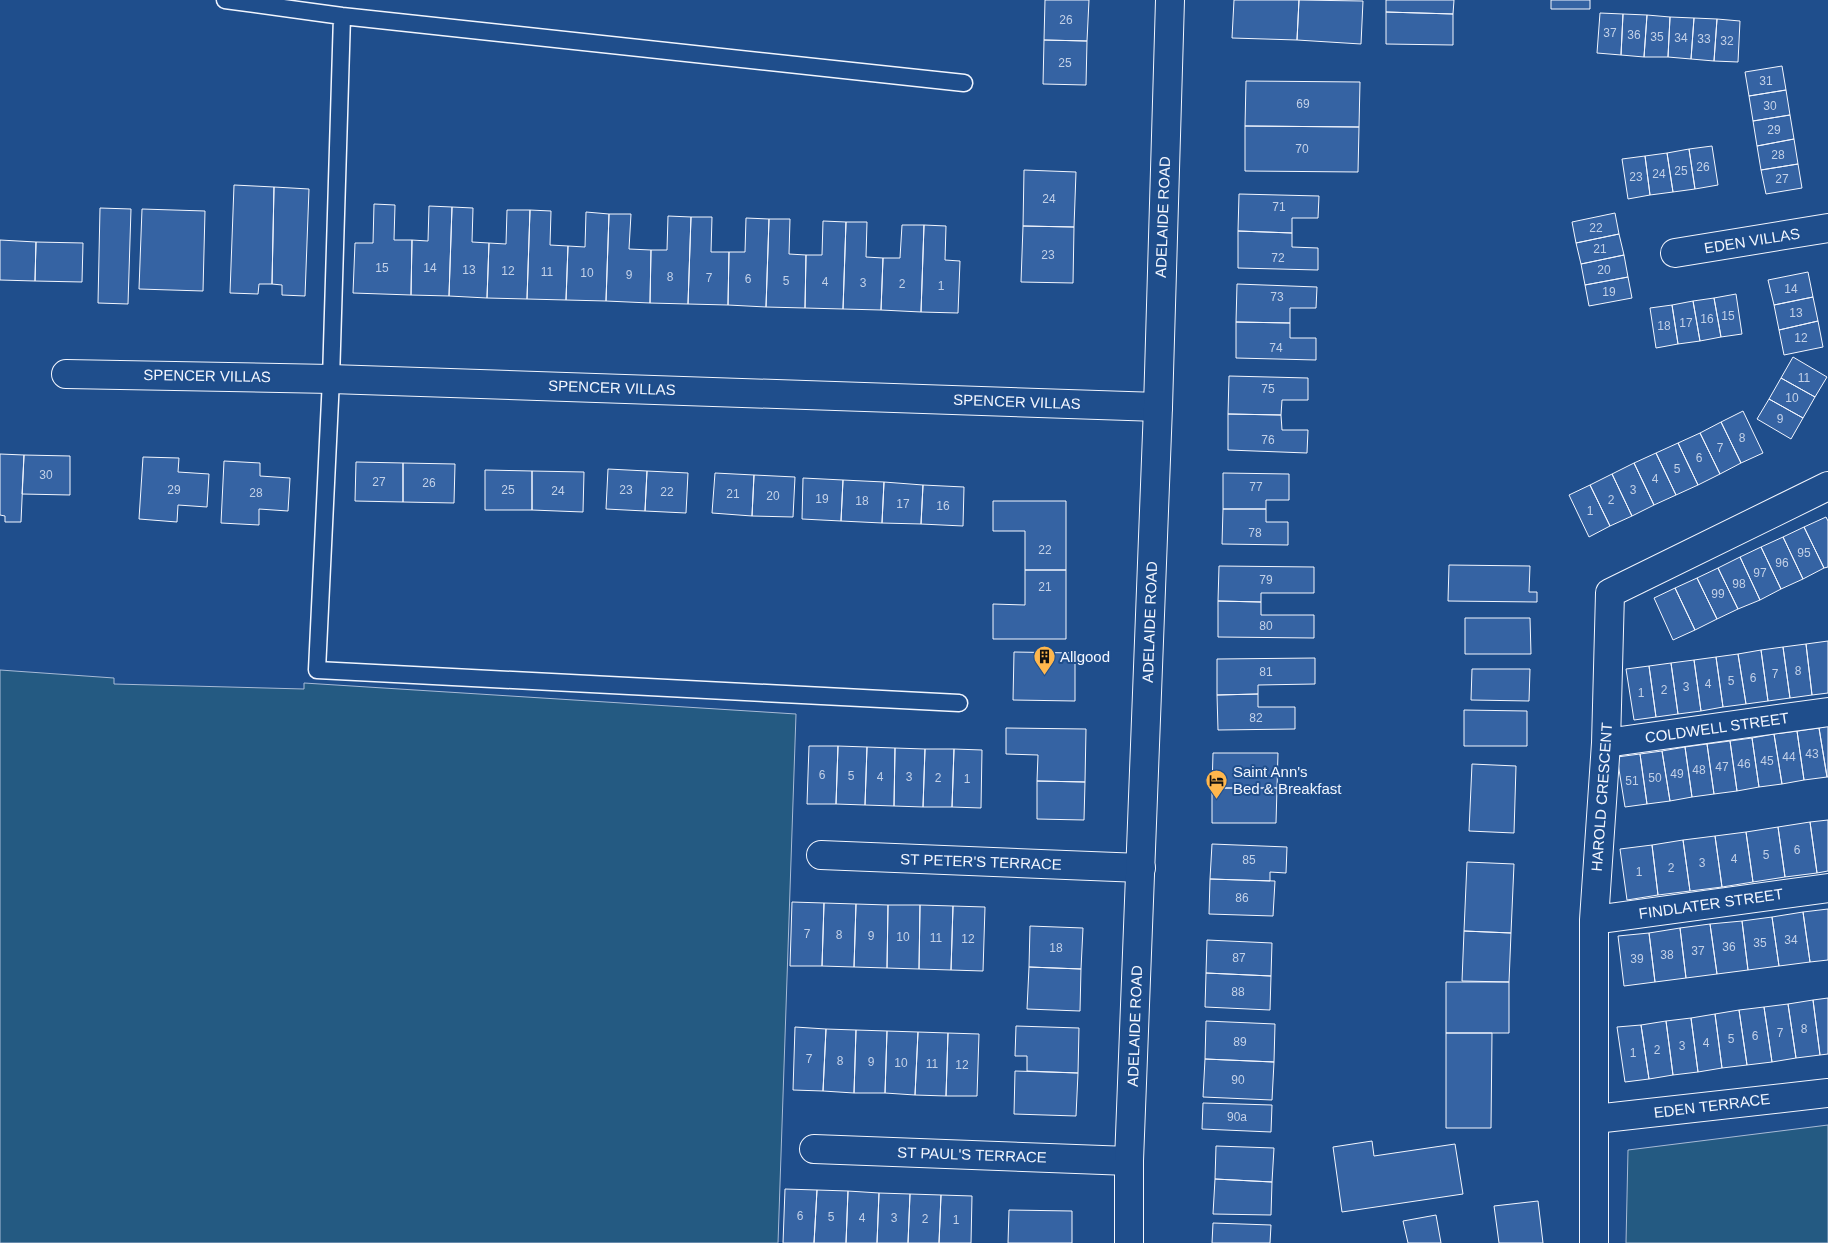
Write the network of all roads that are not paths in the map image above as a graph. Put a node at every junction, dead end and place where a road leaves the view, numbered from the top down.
1 (225, 0) edge
2 (1170, 0) edge
3 (342, 16) junction
4 (964, 82) dead end
5 (1828, 228) edge
6 (1675, 253) dead end
7 (66, 374) dead end
8 (331, 379) junction
9 (1158, 406) junction
10 (1828, 486) edge
11 (959, 703) dead end
12 (1828, 712) edge
13 (1606, 744) junction
14 (821, 855) dead end
15 (1141, 868) junction
16 (1828, 888) edge
17 (1594, 920) junction
18 (1828, 1093) edge
19 (1595, 1120) junction
20 (814, 1149) dead end
21 (1129, 1161) junction
22 (1129, 1243) edge
23 (1594, 1243) edge

1 - 3 lane
2 - 9 street, ADELAIDE ROAD
3 - 4 lane
3 - 8 lane
5 - 6 street, EDEN VILLAS
7 - 8 street, SPENCER VILLAS
8 - 9 street, SPENCER VILLAS
8 - 11 lane
9 - 15 street, ADELAIDE ROAD
10 - 13 street, HAROLD CRESCENT
12 - 13 street, COLDWELL STREET
13 - 17 street, HAROLD CRESCENT
14 - 15 street, ST PETER'S TERRACE
15 - 21 street, ADELAIDE ROAD
16 - 17 street, FINDLATER STREET
17 - 19 street, HAROLD CRESCENT
18 - 19 street, EDEN TERRACE
19 - 23 street, HAROLD CRESCENT
20 - 21 street, ST PAUL'S TERRACE
21 - 22 street, ADELAIDE ROAD

